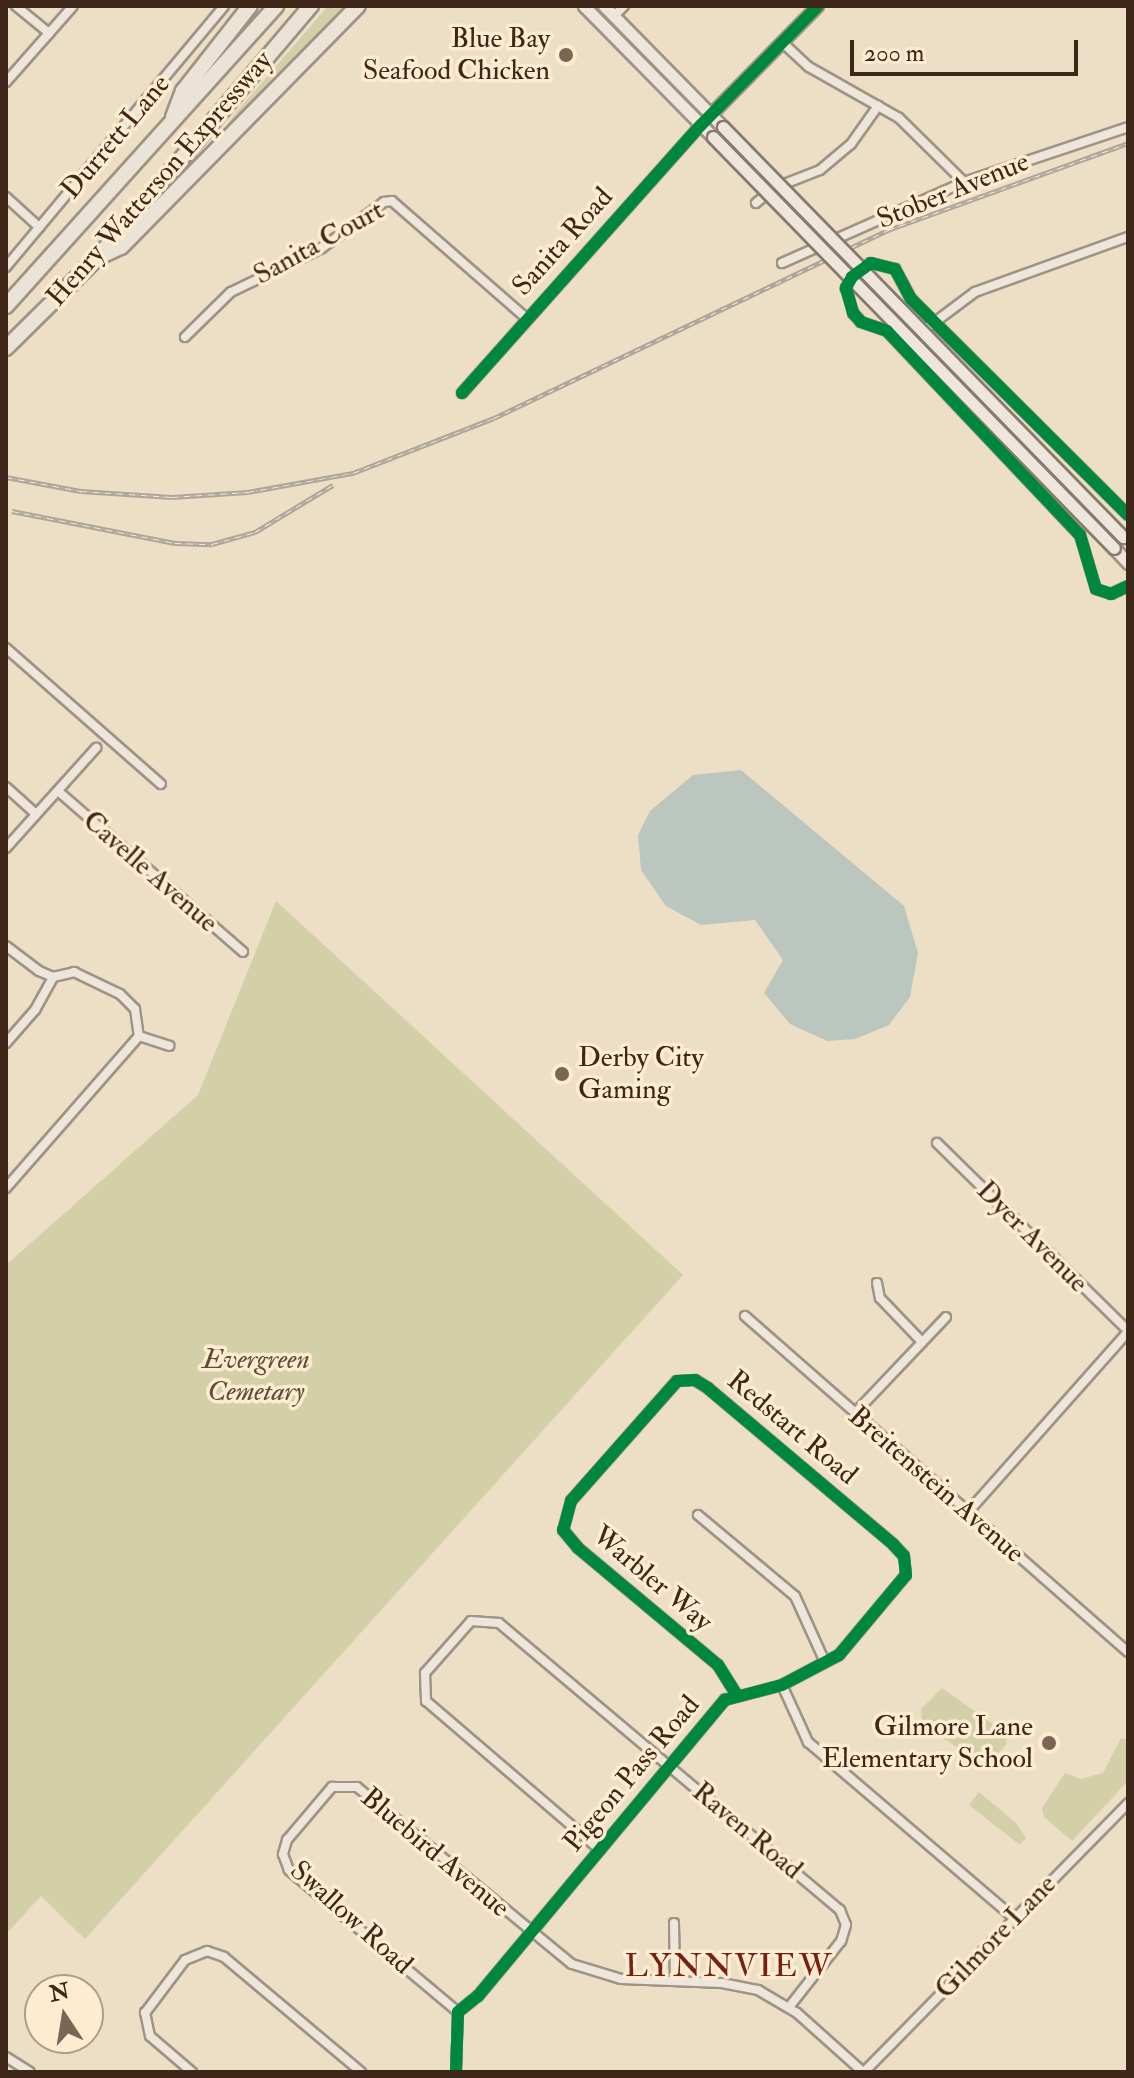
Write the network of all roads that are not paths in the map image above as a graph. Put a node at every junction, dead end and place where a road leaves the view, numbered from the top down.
1 (16, 6) edge
2 (73, 6) edge
3 (224, 6) edge
4 (250, 6) edge
5 (276, 6) edge
6 (311, 6) edge
7 (358, 6) edge
8 (584, 6) edge
9 (604, 6) edge
10 (624, 6) edge
11 (818, 6) edge
12 (614, 16) junction
13 (49, 33) junction
14 (783, 43) junction
15 (6, 82) edge
16 (878, 106) junction
17 (711, 115) junction
18 (171, 122) junction
19 (701, 125) junction
20 (1128, 127) edge
21 (964, 182) junction
22 (6, 197) edge
23 (756, 203) dead end
24 (39, 227) junction
25 (1128, 237) edge
26 (97, 258) junction
27 (782, 263) dead end
28 (6, 267) edge
29 (6, 306) edge
30 (526, 318) junction
31 (933, 322) junction
32 (185, 337) dead end
33 (903, 347) junction
34 (6, 348) edge
35 (462, 393) dead end
36 (1128, 515) edge
37 (1126, 539) edge
38 (1128, 563) edge
39 (1128, 586) edge
40 (6, 648) edge
41 (96, 748) dead end
42 (161, 784) dead end
43 (6, 787) edge
44 (58, 791) junction
45 (36, 814) junction
46 (6, 848) edge
47 (6, 946) edge
48 (243, 952) dead end
49 (53, 977) junction
50 (139, 1036) junction
51 (6, 1043) edge
52 (169, 1046) dead end
53 (937, 1143) dead end
54 (6, 1188) edge
55 (877, 1283) dead end
56 (745, 1316) dead end
57 (946, 1317) dead end
58 (1128, 1332) edge
59 (922, 1342) junction
60 (855, 1413) junction
61 (578, 1492) joint
62 (968, 1512) junction
63 (698, 1515) dead end
64 (907, 1565) joint
65 (1128, 1652) edge
66 (825, 1662) junction
67 (782, 1685) junction
68 (737, 1695) junction
69 (670, 1766) junction
70 (1128, 1803) edge
71 (307, 1813) joint
72 (600, 1850) junction
73 (1014, 1918) junction
74 (674, 1923) dead end
75 (531, 1933) junction
76 (675, 1981) junction
77 (789, 2007) junction
78 (458, 2012) junction
79 (6, 2057) edge
80 (30, 2072) edge
81 (192, 2072) edge
82 (361, 2072) edge
83 (456, 2072) edge
84 (864, 2072) edge

1 - 13 street
2 - 13 street
3 - 24 street, Durrett Lane
4 - 18 highway
5 - 18 highway, Henry Watterson Expressway
6 - 26 highway, Henry Watterson Expressway
7 - 26 highway
8 - 19 main road
9 - 12 main road
10 - 12 street
11 - 14 street
12 - 17 main road
13 - 15 street
14 - 16 street
14 - 17 street
16 - 21 street
16 - 23 street
17 - 19 street
17 - 37 main road, bridge
18 - 29 highway, Henry Watterson Expressway
19 - 30 street, Sanita Road
19 - 38 main road, bridge
20 - 21 street, Stober Avenue
21 - 27 street, Stober Avenue
22 - 24 street
24 - 28 street, Durrett Lane
25 - 31 street
26 - 34 highway, Henry Watterson Expressway
30 - 32 street, Sanita Court
30 - 35 street, Sanita Road
31 - 33 street
31 - 33 street
31 - 36 street
33 - 39 street
40 - 42 street
41 - 44 street
43 - 45 street
44 - 45 street
44 - 48 street, Cavelle Avenue
45 - 46 street
47 - 49 street
49 - 50 street
49 - 51 street
50 - 52 street
50 - 54 street
53 - 58 street, Dyer Avenue
55 - 59 street
56 - 60 street, Breitenstein Avenue
57 - 59 street
58 - 62 street
59 - 60 street
60 - 62 street, Breitenstein Avenue
61 - 64 street, Redstart Road
61 - 68 street, Warbler Way
62 - 65 street, Breitenstein Avenue
63 - 66 street
64 - 66 street, Pigeon Pass Road
66 - 67 street, Pigeon Pass Road
67 - 68 street, Pigeon Pass Road
67 - 73 street
68 - 69 street, Pigeon Pass Road
69 - 72 street, Pigeon Pass Road
69 - 72 street, Raven Road
69 - 77 street, Raven Road
70 - 73 street, Gilmore Lane
71 - 75 street, Bluebird Avenue
71 - 78 street, Swallow Road
72 - 75 street, Pigeon Pass Road
73 - 84 street, Gilmore Lane
74 - 76 street
75 - 76 street, Bluebird Avenue
75 - 78 street, Pigeon Pass Road
76 - 77 street, Bluebird Avenue
77 - 84 street, Bluebird Avenue
78 - 83 street
79 - 80 street
81 - 82 street

